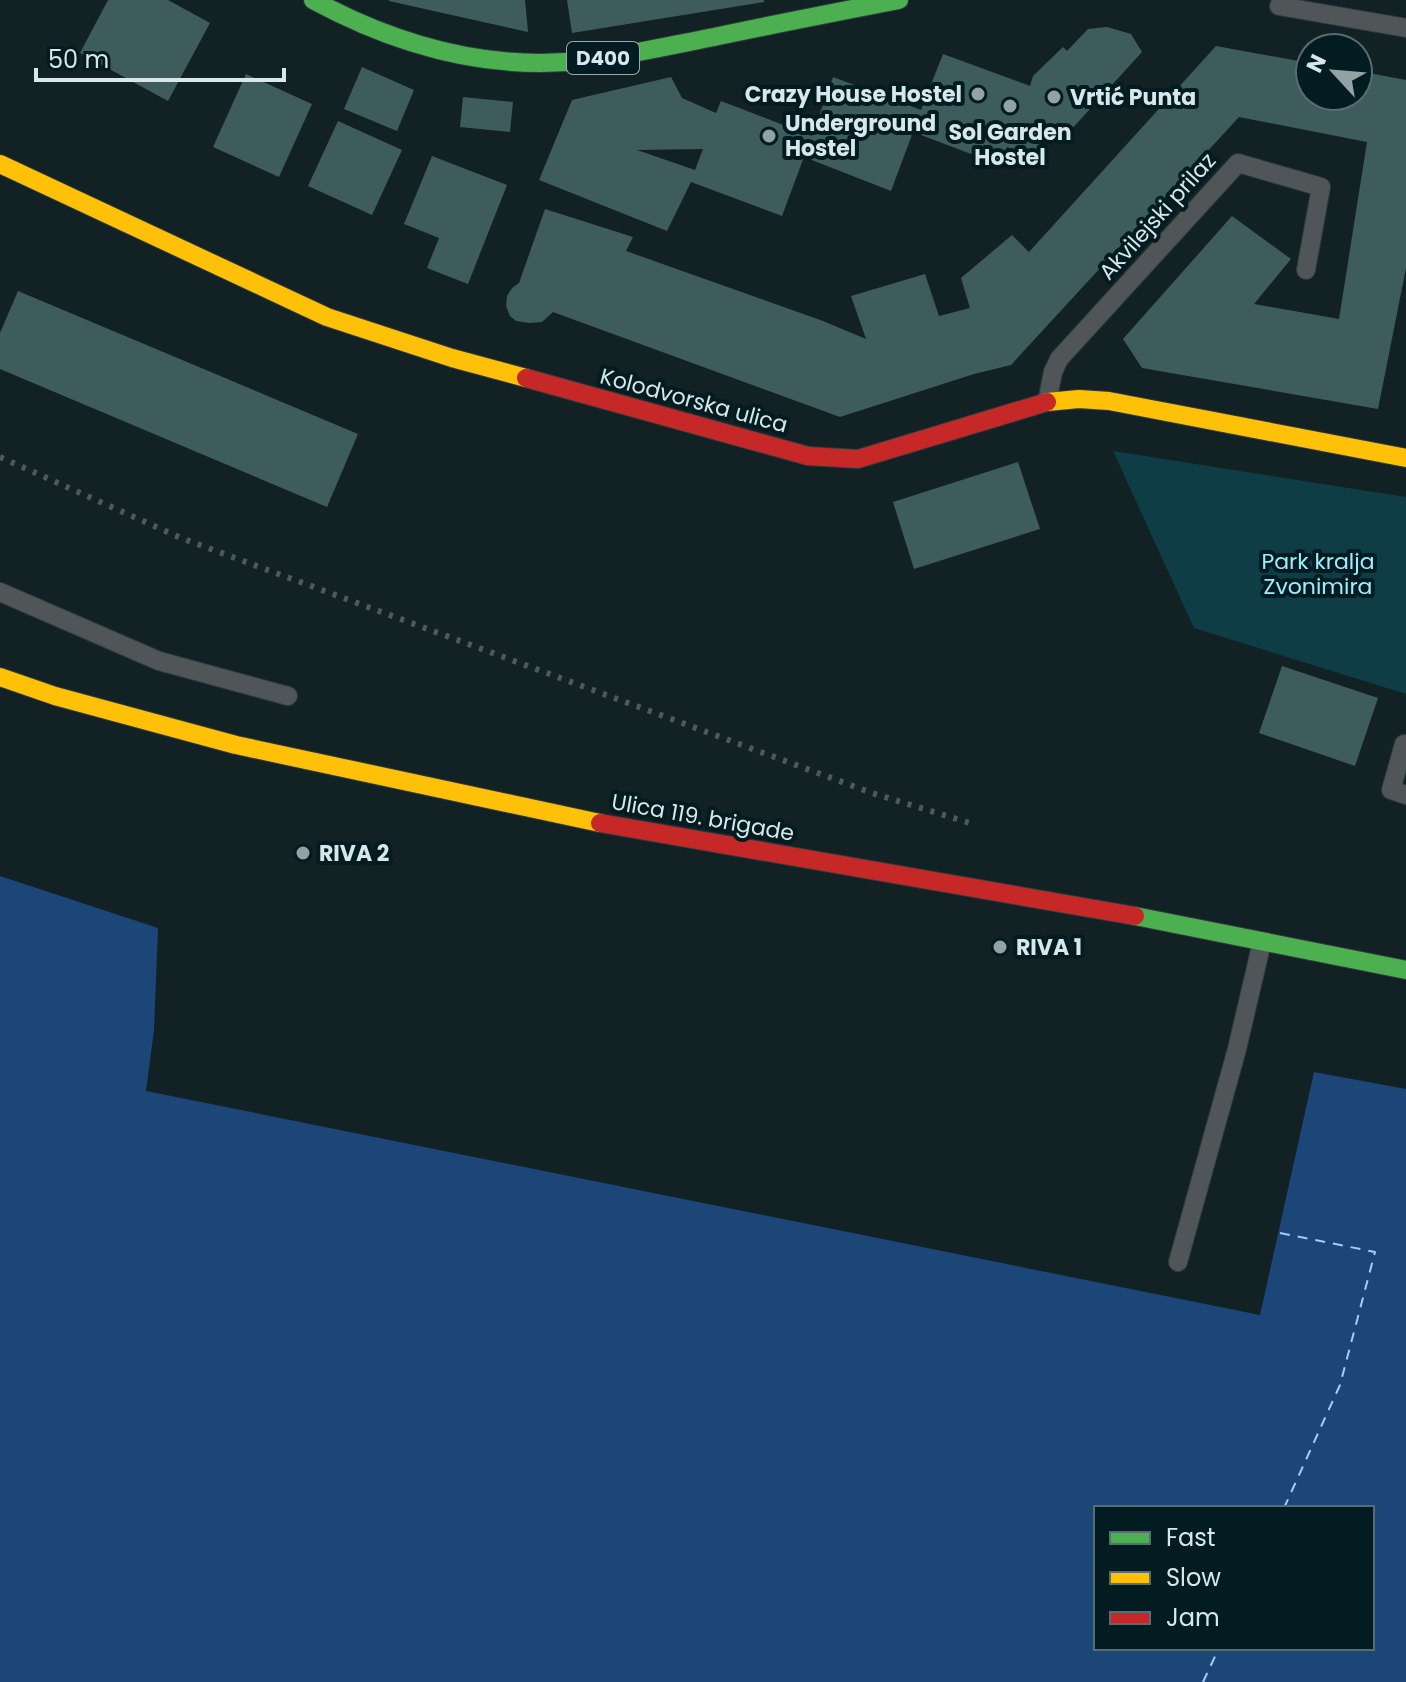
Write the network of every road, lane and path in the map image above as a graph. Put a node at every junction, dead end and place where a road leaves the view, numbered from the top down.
1 (313, 0) edge
2 (899, 0) edge
3 (1279, 6) dead end
4 (1406, 28) edge
5 (0, 164) edge
6 (1306, 270) dead end
7 (1047, 402) junction
8 (1406, 458) edge
9 (0, 592) edge
10 (0, 677) edge
11 (288, 696) dead end
12 (1406, 745) edge
13 (1406, 795) edge
14 (1262, 942) junction
15 (1406, 970) edge
16 (1178, 1262) dead end

1 - 2 main road, D400
3 - 4 lane
5 - 7 main road, Kolodvorska ulica
6 - 7 lane, Akvilejski prilaz
7 - 8 main road, Kolodvorska ulica
9 - 11 lane
10 - 14 main road, Ulica 119. brigade
12 - 13 lane
14 - 15 main road, Ulica 119. brigade
14 - 16 lane

